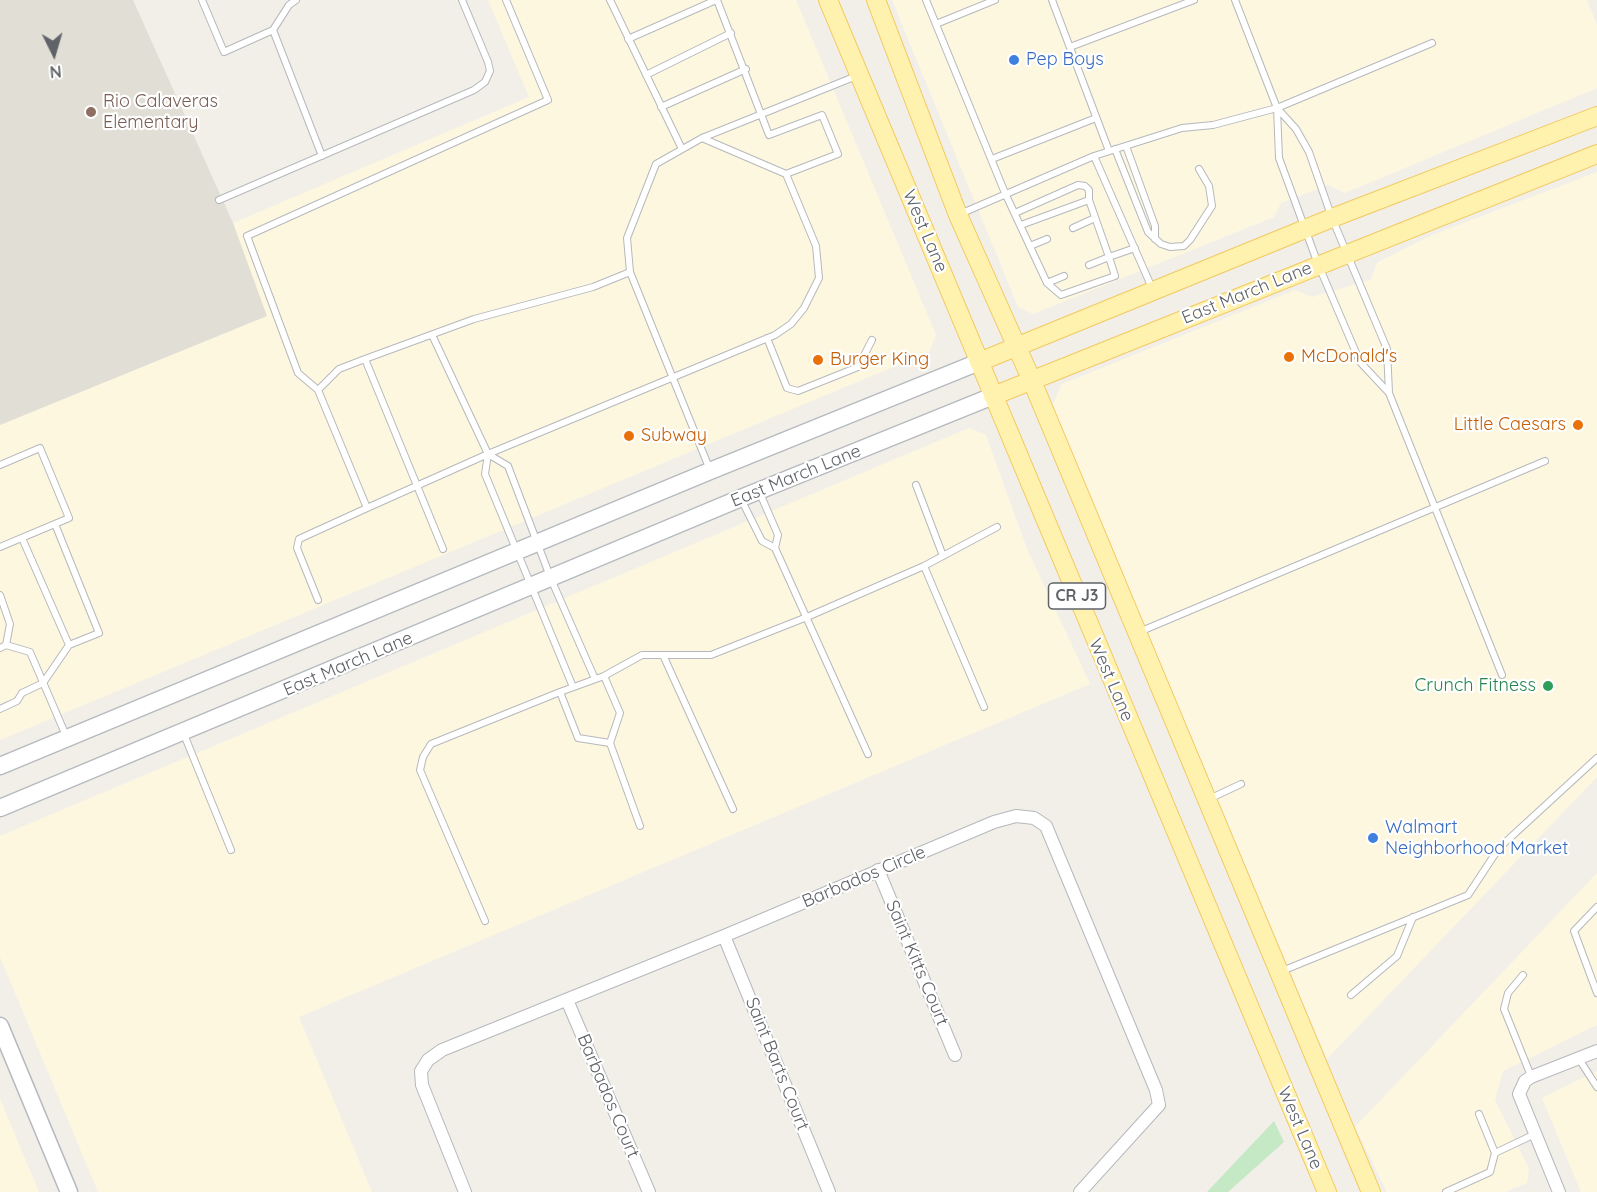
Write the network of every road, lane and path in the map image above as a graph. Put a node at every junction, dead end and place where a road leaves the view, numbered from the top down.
1 (202, 0) edge
2 (296, 0) edge
3 (462, 0) edge
4 (506, 0) edge
5 (619, 0) edge
6 (717, 0) edge
7 (828, 0) edge
8 (876, 0) edge
9 (926, 0) edge
10 (995, 0) edge
11 (1052, 0) edge
12 (1194, 0) edge
13 (1235, 0) edge
14 (611, 2) edge
15 (936, 24) junction
16 (273, 30) junction
17 (731, 33) junction
18 (628, 39) junction
19 (1432, 42) dead end
20 (1070, 47) junction
21 (746, 69) junction
22 (646, 75) junction
23 (859, 75) junction
24 (661, 107) junction
25 (1277, 108) junction
26 (760, 116) junction
27 (1597, 116) edge
28 (1096, 118) junction
29 (702, 138) junction
30 (1126, 146) junction
31 (682, 149) junction
32 (1112, 150) junction
33 (1597, 154) edge
34 (321, 156) junction
35 (1094, 156) junction
36 (992, 159) junction
37 (1199, 169) dead end
38 (786, 174) junction
39 (1005, 193) junction
40 (219, 200) dead end
41 (1089, 200) junction
42 (1015, 213) junction
43 (958, 215) junction
44 (1095, 218) junction
45 (1332, 218) junction
46 (1021, 225) junction
47 (1073, 228) dead end
48 (1305, 229) junction
49 (1047, 238) dead end
50 (1155, 239) junction
51 (1030, 246) junction
52 (1135, 248) junction
53 (1347, 253) junction
54 (1109, 257) junction
55 (1318, 264) junction
56 (1089, 266) dead end
57 (630, 272) junction
58 (1064, 276) dead end
59 (1047, 283) junction
60 (1154, 291) junction
61 (432, 337) junction
62 (767, 338) junction
63 (872, 340) dead end
64 (1016, 347) junction
65 (365, 359) junction
66 (980, 362) junction
67 (672, 377) junction
68 (1032, 381) junction
69 (318, 390) junction
70 (1389, 393) junction
71 (993, 396) junction
72 (488, 454) junction
73 (1545, 461) dead end
74 (0, 465) edge
75 (710, 471) junction
76 (916, 485) dead end
77 (418, 486) junction
78 (759, 491) junction
79 (741, 498) junction
80 (367, 508) junction
81 (1434, 509) junction
82 (55, 524) junction
83 (997, 527) dead end
84 (22, 538) junction
85 (538, 542) junction
86 (0, 547) edge
87 (775, 548) junction
88 (443, 549) dead end
89 (516, 551) junction
90 (943, 556) junction
91 (924, 566) junction
92 (551, 579) junction
93 (530, 588) junction
94 (0, 595) edge
95 (318, 600) dead end
96 (807, 617) junction
97 (1136, 633) junction
98 (69, 645) junction
99 (3, 647) edge
100 (663, 655) junction
101 (1502, 675) dead end
102 (604, 676) junction
103 (595, 679) junction
104 (43, 683) junction
105 (573, 687) junction
106 (560, 692) junction
107 (984, 707) dead end
108 (0, 709) edge
109 (183, 732) junction
110 (67, 738) junction
111 (610, 743) junction
112 (868, 754) dead end
113 (1597, 758) edge
114 (0, 766) edge
115 (1241, 784) dead end
116 (1208, 800) junction
117 (0, 808) edge
118 (733, 809) dead end
119 (640, 826) dead end
120 (231, 850) dead end
121 (878, 870) junction
122 (1597, 907) edge
123 (1413, 917) junction
124 (485, 921) dead end
125 (724, 936) junction
126 (1280, 972) junction
127 (1523, 975) dead end
128 (1597, 993) edge
129 (1351, 994) dead end
130 (567, 1000) junction
131 (0, 1026) edge
132 (1597, 1051) edge
133 (955, 1055) dead end
134 (1579, 1059) junction
135 (1528, 1079) junction
136 (1597, 1087) edge
137 (1479, 1114) dead end
138 (1535, 1134) junction
139 (1495, 1153) junction
140 (69, 1192) edge
141 (465, 1192) edge
142 (649, 1192) edge
143 (829, 1192) edge
144 (1080, 1192) edge
145 (1327, 1192) edge
146 (1371, 1192) edge
147 (1446, 1192) edge
148 (1559, 1192) edge

1 - 16 lane
2 - 16 lane
3 - 34 lane
4 - 69 lane
5 - 14 lane
6 - 17 lane
6 - 18 lane
7 - 23 main road, West Lane / CR J3
8 - 43 main road, West Lane / CR J3
9 - 15 lane
10 - 15 lane
11 - 20 lane
12 - 20 lane
13 - 25 lane
14 - 18 lane
15 - 36 lane
16 - 34 lane
17 - 21 lane
17 - 22 lane
18 - 22 lane
19 - 25 lane
20 - 28 lane
21 - 24 lane
21 - 26 lane
22 - 24 lane
23 - 26 lane
23 - 66 main road, West Lane / CR J3
24 - 31 lane
25 - 30 lane
25 - 45 lane
25 - 48 lane
26 - 29 lane
26 - 38 lane
27 - 45 main road, East March Lane
28 - 32 lane
28 - 36 lane
29 - 31 lane
29 - 38 lane
30 - 32 lane
30 - 50 lane
31 - 57 lane
32 - 35 lane
32 - 50 lane
33 - 53 main road, East March Lane
34 - 40 lane
35 - 39 lane
35 - 52 lane
36 - 39 lane
37 - 50 lane
38 - 62 lane
39 - 42 lane
39 - 43 lane
41 - 42 lane
41 - 44 lane
41 - 46 lane
42 - 46 lane
43 - 64 main road, West Lane / CR J3
44 - 47 lane
44 - 54 lane
45 - 48 main road, East March Lane
45 - 53 lane
46 - 51 lane
48 - 55 lane
48 - 60 main road, East March Lane
49 - 51 lane
51 - 59 lane
52 - 54 lane
52 - 60 lane
53 - 55 main road, East March Lane
53 - 70 lane
54 - 56 lane
54 - 59 lane
55 - 68 main road, East March Lane
55 - 70 lane
57 - 61 lane
57 - 67 lane
58 - 59 lane
60 - 64 main road, East March Lane
61 - 65 lane
61 - 72 lane
62 - 63 lane
62 - 67 lane
64 - 66 main road, East March Lane
64 - 68 main road, West Lane / CR J3
65 - 69 lane
65 - 77 lane
66 - 71 main road, West Lane / CR J3
66 - 75 main road, East March Lane
67 - 72 lane
67 - 75 lane
68 - 71 main road, East March Lane
68 - 97 main road, West Lane / CR J3
69 - 80 lane
70 - 81 lane
71 - 78 main road, East March Lane
71 - 145 main road, West Lane / CR J3
72 - 77 lane
72 - 85 lane
72 - 89 lane
73 - 81 lane
74 - 82 lane
75 - 85 main road, East March Lane
76 - 90 lane
77 - 80 lane
77 - 88 lane
78 - 79 main road, East March Lane
78 - 87 lane
79 - 87 lane
79 - 92 main road, East March Lane
80 - 95 lane
81 - 97 lane
81 - 101 lane
82 - 84 lane
82 - 98 lane
83 - 90 lane
84 - 86 lane
84 - 98 lane
85 - 89 main road, East March Lane
85 - 92 lane
87 - 96 lane
89 - 93 lane
89 - 110 main road, East March Lane
90 - 91 lane
91 - 96 lane
91 - 107 lane
92 - 93 main road, East March Lane
92 - 103 lane
93 - 105 lane
93 - 109 main road, East March Lane
94 - 99 lane
96 - 100 lane
96 - 112 lane
97 - 116 main road, West Lane / CR J3
98 - 104 lane
99 - 104 lane
100 - 102 lane
100 - 118 lane
102 - 103 lane
102 - 111 lane
103 - 105 lane
104 - 108 lane
104 - 110 lane
105 - 106 lane
106 - 111 lane
106 - 124 lane
109 - 117 main road, East March Lane
109 - 120 lane
110 - 114 main road, East March Lane
111 - 119 lane
113 - 123 lane
115 - 116 lane
116 - 126 main road, West Lane / CR J3
121 - 125 street, Barbados Circle
121 - 133 street, Saint Kitts Court
121 - 144 street, Barbados Circle
122 - 128 lane
123 - 126 lane
123 - 129 lane
125 - 130 street, Barbados Circle
125 - 143 street, Saint Barts Court
126 - 146 main road, West Lane / CR J3
127 - 135 lane
130 - 141 street, Barbados Circle
130 - 142 street, Barbados Court
131 - 140 main road
132 - 134 street
134 - 135 street
134 - 136 lane
135 - 138 street
137 - 139 lane
138 - 139 lane
138 - 148 street
139 - 147 lane

